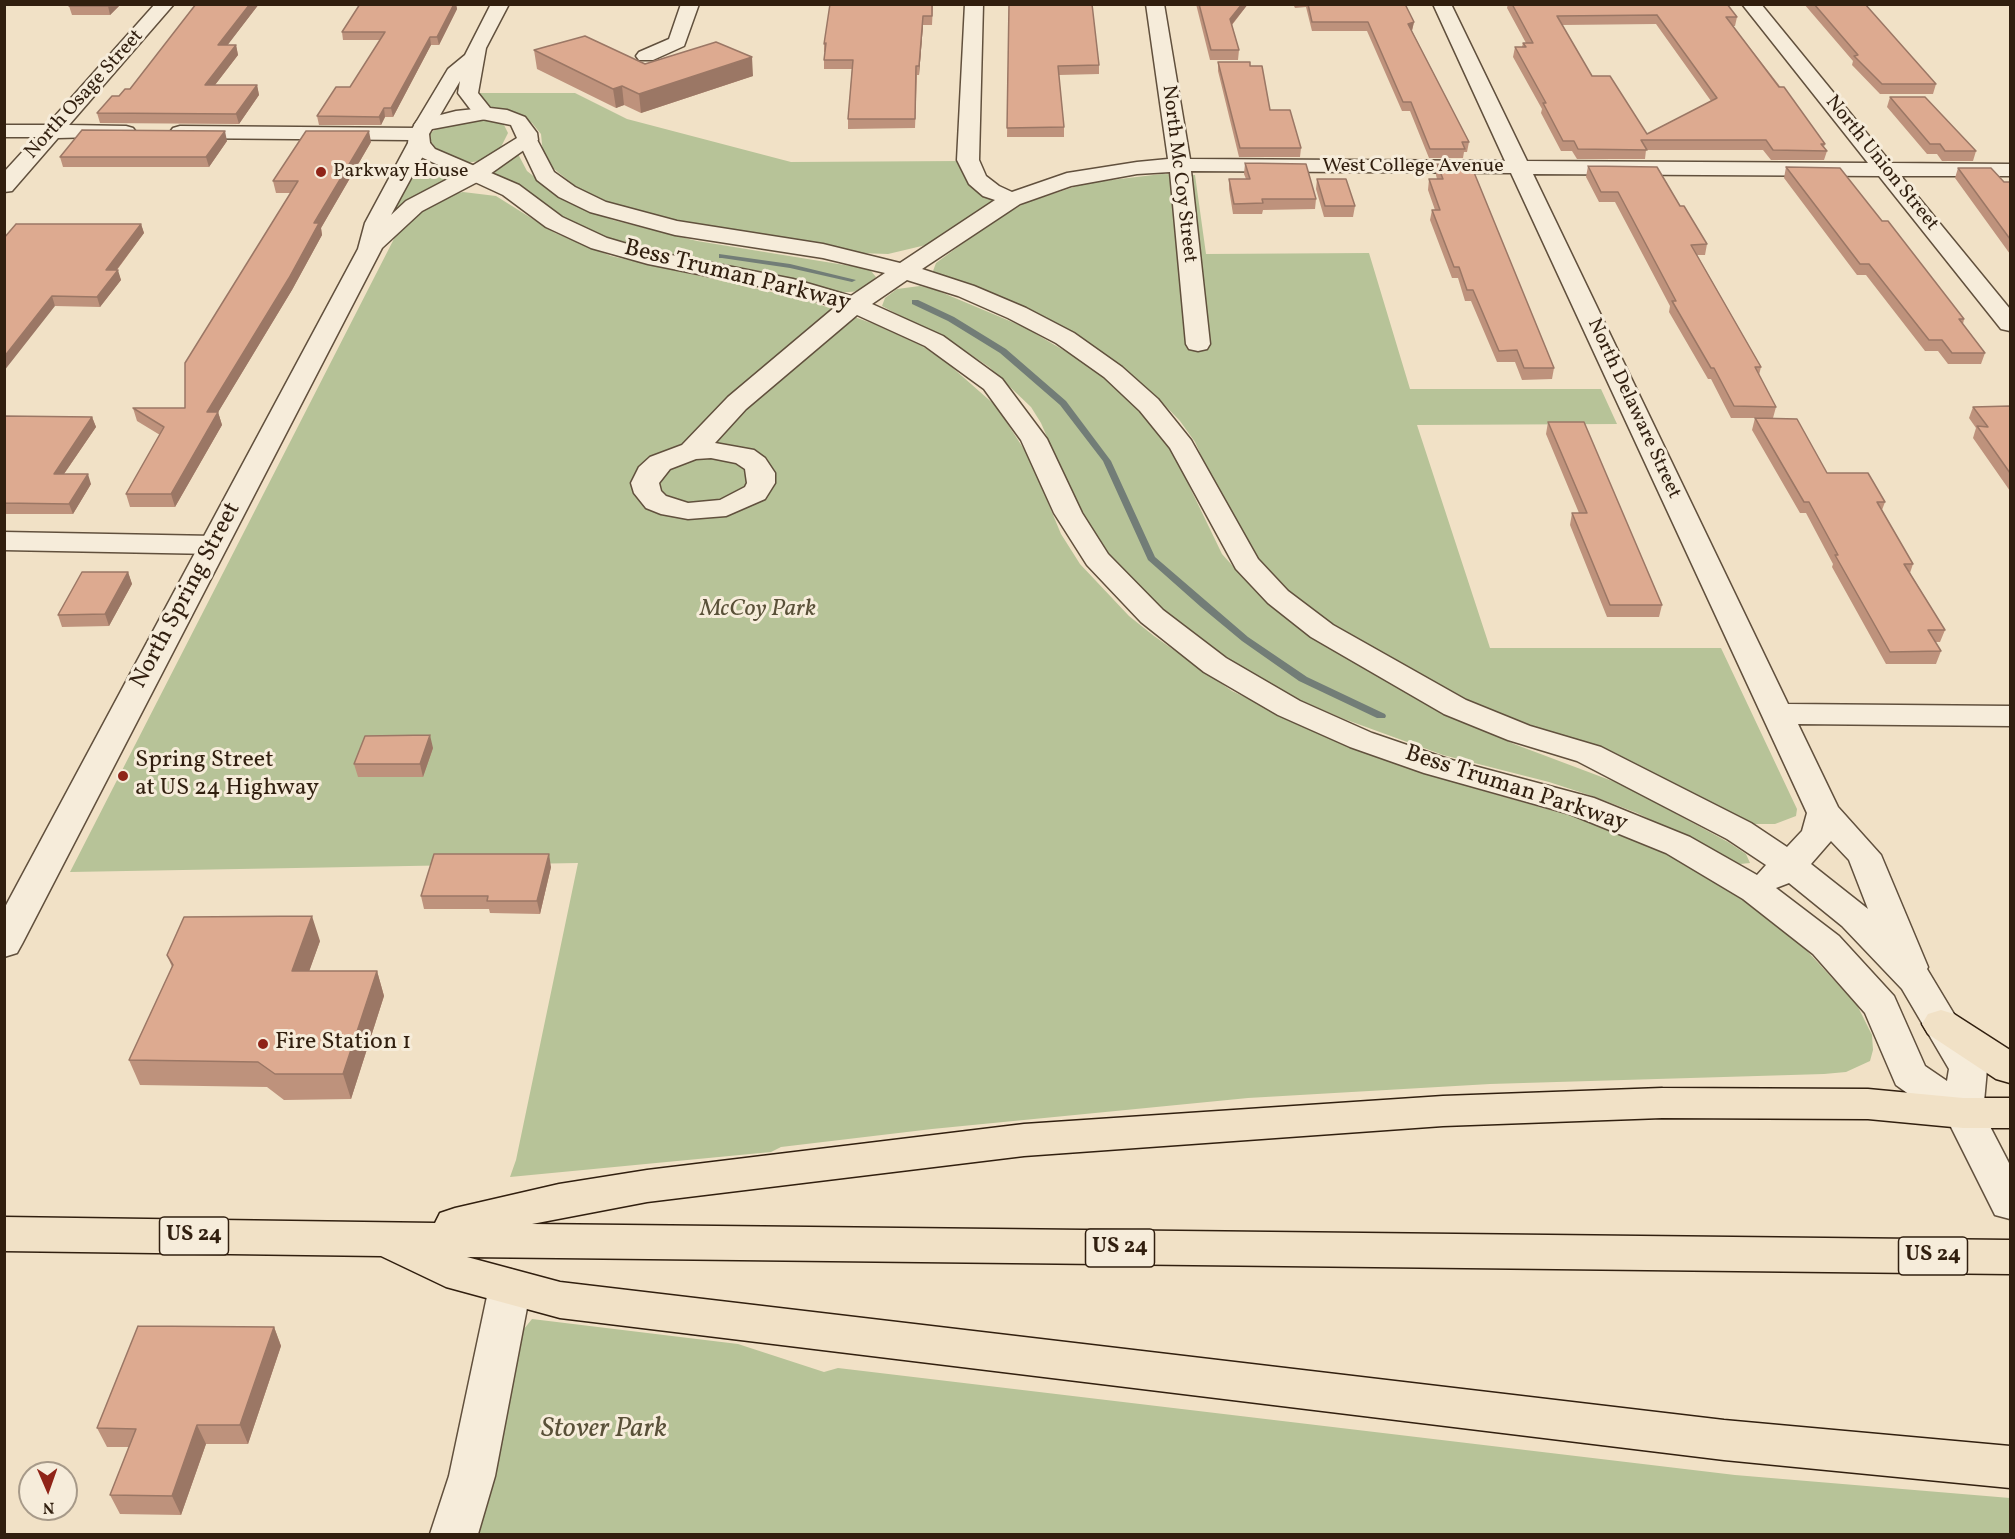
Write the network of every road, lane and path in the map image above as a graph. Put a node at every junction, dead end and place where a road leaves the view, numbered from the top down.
1 (165, 4) edge
2 (500, 4) edge
3 (690, 4) edge
4 (974, 4) edge
5 (1155, 4) edge
6 (1442, 4) edge
7 (1751, 4) edge
8 (646, 56) dead end
9 (473, 58) junction
10 (484, 114) junction
11 (4, 131) edge
12 (52, 131) junction
13 (143, 132) edge
14 (165, 132) edge
15 (421, 134) junction
16 (528, 140) junction
17 (1180, 165) junction
18 (1518, 167) junction
19 (1885, 169) junction
20 (2010, 170) edge
21 (475, 174) junction
22 (4, 186) edge
23 (514, 192) junction
24 (434, 195) junction
25 (1012, 199) junction
26 (370, 249) junction
27 (904, 271) junction
28 (854, 305) junction
29 (2010, 324) edge
30 (1198, 344) dead end
31 (692, 451) dead end
32 (4, 541) edge
33 (214, 545) junction
34 (1778, 714) junction
35 (2010, 716) edge
36 (1824, 813) junction
37 (1790, 865) junction
38 (1755, 890) junction
39 (4, 944) edge
40 (1915, 980) junction
41 (1941, 1024) junction
42 (2010, 1069) edge
43 (1963, 1113) junction
44 (2010, 1113) edge
45 (2010, 1203) edge
46 (4, 1234) edge
47 (384, 1238) junction
48 (2010, 1257) edge
49 (510, 1287) junction
50 (2010, 1467) edge
51 (454, 1534) edge

1 - 12 street, North Osage Street
2 - 9 street, North Spring Street
3 - 8 street
4 - 25 street
5 - 17 street, North Mc Coy Street
6 - 18 street, North Delaware Street
7 - 19 street, North Union Street
9 - 10 street, North Spring Street
9 - 15 street, North Spring Street
10 - 15 street
10 - 16 street, Bess Truman Parkway
11 - 12 street
12 - 13 street
12 - 22 street, North Osage Street
14 - 15 street
15 - 21 street, Bess Truman Parkway
15 - 26 street, North Spring Street
16 - 21 street, North Spring Street
16 - 27 street, Bess Truman Parkway
17 - 18 street, West College Avenue
17 - 25 street, West College Avenue
17 - 30 street, North Mc Coy Street
18 - 19 street, West College Avenue
18 - 34 street, North Delaware Street
19 - 20 street, West College Avenue
19 - 29 street, North Union Street
21 - 23 street, Bess Truman Parkway
21 - 24 street, North Spring Street
23 - 24 street
23 - 28 street, Bess Truman Parkway
24 - 26 street, North Spring Street
25 - 27 street, West College Avenue
26 - 33 street, North Spring Street
27 - 28 street, West College Avenue
27 - 37 street, Bess Truman Parkway
28 - 31 street, West College Avenue
28 - 38 street, Bess Truman Parkway
32 - 33 street
33 - 39 street, North Spring Street
34 - 35 street
34 - 36 street, North Delaware Street
36 - 37 street
36 - 40 street, North Delaware Street
37 - 38 street
37 - 40 street, Bess Truman Parkway
38 - 43 street, Bess Truman Parkway
40 - 41 street, Bess Truman Parkway
41 - 42 main road
41 - 43 street, Bess Truman Parkway
43 - 44 main road
43 - 45 street
43 - 47 main road
46 - 47 main road, US 24
47 - 48 main road, US 24
47 - 49 main road
49 - 50 main road
49 - 51 street

